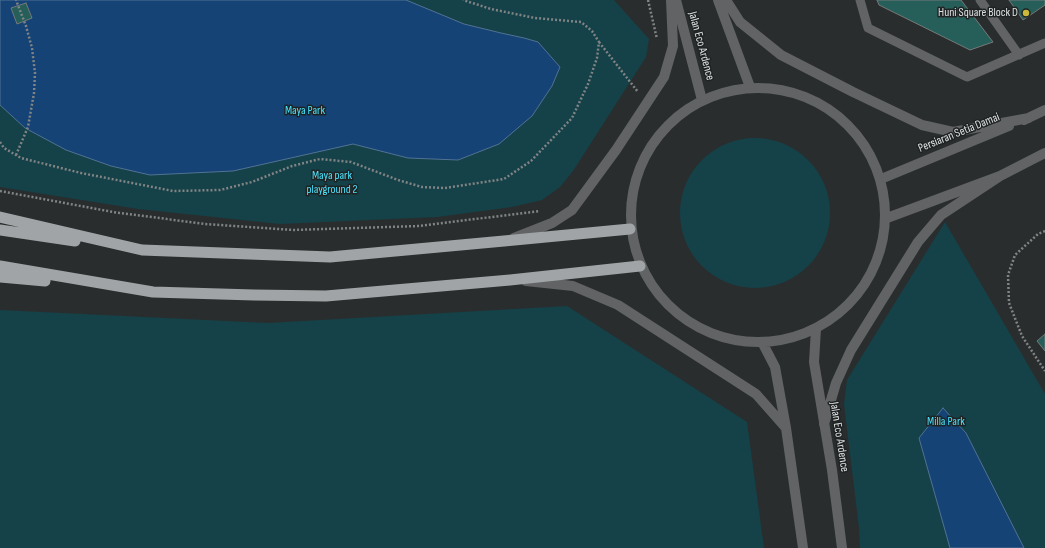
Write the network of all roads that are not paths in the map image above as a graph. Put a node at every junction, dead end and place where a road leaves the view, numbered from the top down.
1 (671, 0) edge
2 (676, 0) edge
3 (718, 0) edge
4 (726, 0) edge
5 (860, 0) edge
6 (980, 0) edge
7 (1045, 43) edge
8 (1019, 55) junction
9 (750, 87) junction
10 (702, 100) junction
11 (1045, 110) edge
12 (1030, 118) junction
13 (1045, 153) edge
14 (1000, 176) junction
15 (881, 179) junction
16 (0, 216) edge
17 (887, 218) junction
18 (630, 229) junction
19 (0, 230) edge
20 (504, 242) junction
21 (142, 250) junction
22 (0, 266) edge
23 (640, 266) junction
24 (0, 277) edge
25 (510, 280) junction
26 (129, 288) junction
27 (816, 329) junction
28 (762, 342) junction
29 (824, 424) junction
30 (786, 428) junction
31 (803, 548) edge
32 (842, 548) edge

1 - 20 street
2 - 10 street, Jalan Eco Ardence
3 - 9 street
4 - 12 street
5 - 8 lane
6 - 8 lane
7 - 8 lane
9 - 10 street
9 - 15 street
10 - 18 street
11 - 12 street, Persiaran Setia Damai
12 - 15 street, Persiaran Setia Damai
13 - 14 street
14 - 17 street
14 - 29 street
15 - 17 street
16 - 21 highway
17 - 27 street
18 - 20 highway
18 - 23 street
19 - 21 highway
20 - 21 highway
22 - 26 highway
23 - 25 highway
23 - 28 street
24 - 26 highway
25 - 26 highway
25 - 30 street
27 - 28 street
27 - 29 street, Jalan Eco Ardence
28 - 30 street
29 - 32 street, Jalan Eco Ardence
30 - 31 street

